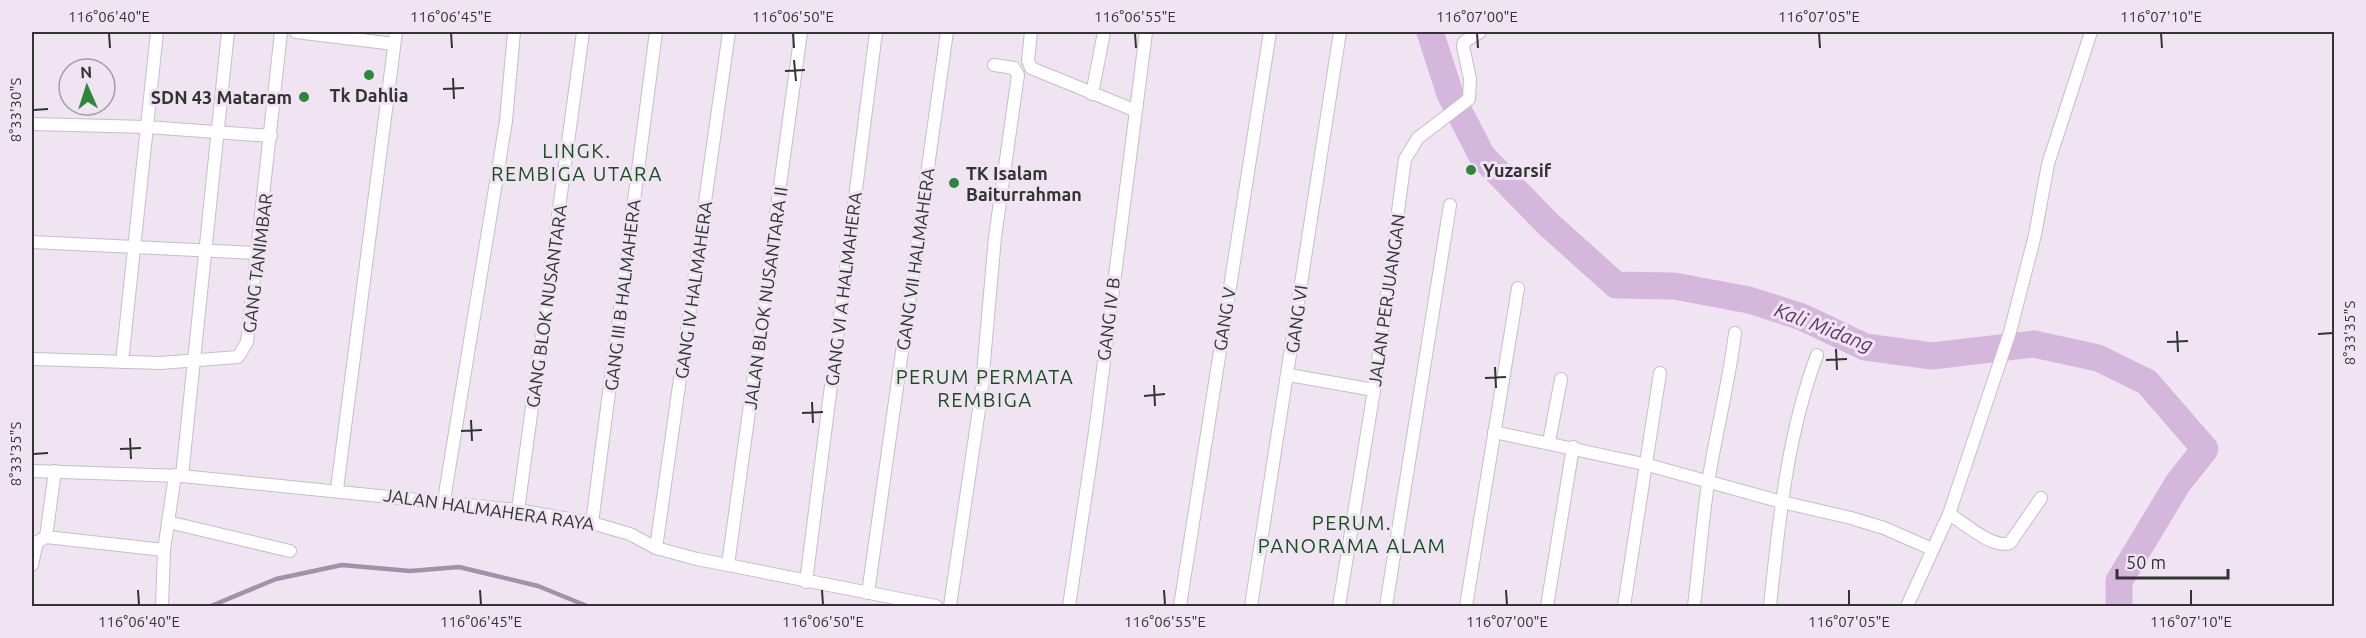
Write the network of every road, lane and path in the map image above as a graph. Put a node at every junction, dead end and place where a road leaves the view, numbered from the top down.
1 (157, 32) edge
2 (228, 32) edge
3 (281, 32) edge
4 (296, 32) edge
5 (514, 32) edge
6 (583, 32) edge
7 (656, 32) edge
8 (729, 32) edge
9 (801, 32) edge
10 (876, 32) edge
11 (947, 32) edge
12 (1031, 32) edge
13 (1104, 32) edge
14 (1146, 32) edge
15 (1270, 32) edge
16 (1340, 32) edge
17 (1480, 32) edge
18 (2091, 32) edge
19 (395, 38) edge
20 (994, 65) dead end
21 (1092, 94) junction
22 (1134, 110) junction
23 (32, 124) edge
24 (147, 127) junction
25 (216, 131) junction
26 (271, 136) junction
27 (1450, 205) dead end
28 (32, 242) edge
29 (132, 246) junction
30 (206, 248) junction
31 (258, 253) junction
32 (1518, 288) dead end
33 (1735, 333) dead end
34 (1817, 355) dead end
35 (32, 359) edge
36 (122, 362) junction
37 (193, 362) junction
38 (1660, 373) dead end
39 (1289, 375) junction
40 (1561, 379) dead end
41 (1374, 390) junction
42 (1494, 432) junction
43 (1549, 442) junction
44 (1573, 447) junction
45 (1648, 465) junction
46 (32, 471) edge
47 (55, 471) junction
48 (179, 476) junction
49 (1708, 482) junction
50 (337, 489) junction
51 (2041, 498) dead end
52 (444, 500) junction
53 (1782, 502) junction
54 (518, 510) junction
55 (1949, 514) junction
56 (168, 522) junction
57 (592, 523) junction
58 (39, 539) edge
59 (656, 548) junction
60 (1932, 549) junction
61 (164, 550) junction
62 (290, 551) dead end
63 (32, 565) edge
64 (728, 565) junction
65 (806, 582) junction
66 (868, 593) junction
67 (162, 605) edge
68 (936, 606) edge
69 (950, 606) edge
70 (1069, 606) edge
71 (1180, 606) edge
72 (1251, 606) edge
73 (1339, 606) edge
74 (1386, 606) edge
75 (1466, 606) edge
76 (1547, 606) edge
77 (1624, 606) edge
78 (1694, 606) edge
79 (1770, 606) edge
80 (1906, 606) edge

1 - 24 street
2 - 25 street
3 - 26 street, GANG TANIMBAR
4 - 19 street
5 - 52 street
6 - 54 street, GANG BLOK NUSANTARA
7 - 57 street, GANG III B HALMAHERA
8 - 59 street, GANG IV HALMAHERA
9 - 64 street, JALAN BLOK NUSANTARA II
10 - 65 street, GANG VI A HALMAHERA
11 - 66 street, GANG VII HALMAHERA
12 - 21 street
13 - 21 street
14 - 22 street, GANG IV B
15 - 71 street, GANG V
16 - 39 street, GANG VI
17 - 41 street, JALAN PERJUANGAN
18 - 55 street
19 - 50 street
20 - 69 street
21 - 22 street
22 - 70 street, GANG IV B
23 - 24 street
24 - 25 street
24 - 29 street
25 - 26 street
25 - 30 street
26 - 31 street, GANG TANIMBAR
27 - 74 street
28 - 29 street
29 - 30 street
29 - 36 street
30 - 31 street
30 - 37 street
31 - 37 street, GANG TANIMBAR
32 - 42 street
33 - 49 street
34 - 53 street
35 - 36 street, GANG TANIMBAR
36 - 37 street, GANG TANIMBAR
37 - 48 street
38 - 45 street
39 - 41 street
39 - 72 street, GANG VI
40 - 43 street
41 - 73 street, JALAN PERJUANGAN
42 - 43 street
42 - 75 street
43 - 44 street
44 - 45 street
44 - 76 street
45 - 49 street
45 - 77 street
46 - 47 street, JALAN HALMAHERA RAYA
47 - 48 street, JALAN HALMAHERA RAYA
47 - 58 street
48 - 50 street, JALAN HALMAHERA RAYA
48 - 56 street
49 - 53 street
49 - 78 street
50 - 52 street, JALAN HALMAHERA RAYA
51 - 55 street
52 - 54 street, JALAN HALMAHERA RAYA
53 - 60 street
53 - 79 street
54 - 57 street, JALAN HALMAHERA RAYA
55 - 60 street
56 - 61 street
56 - 62 street
57 - 59 street, JALAN HALMAHERA RAYA
58 - 61 street
58 - 63 street
59 - 64 street, JALAN HALMAHERA RAYA
60 - 80 street
61 - 67 street
64 - 65 street, JALAN HALMAHERA RAYA
65 - 66 street, JALAN HALMAHERA RAYA
66 - 68 street, JALAN HALMAHERA RAYA

